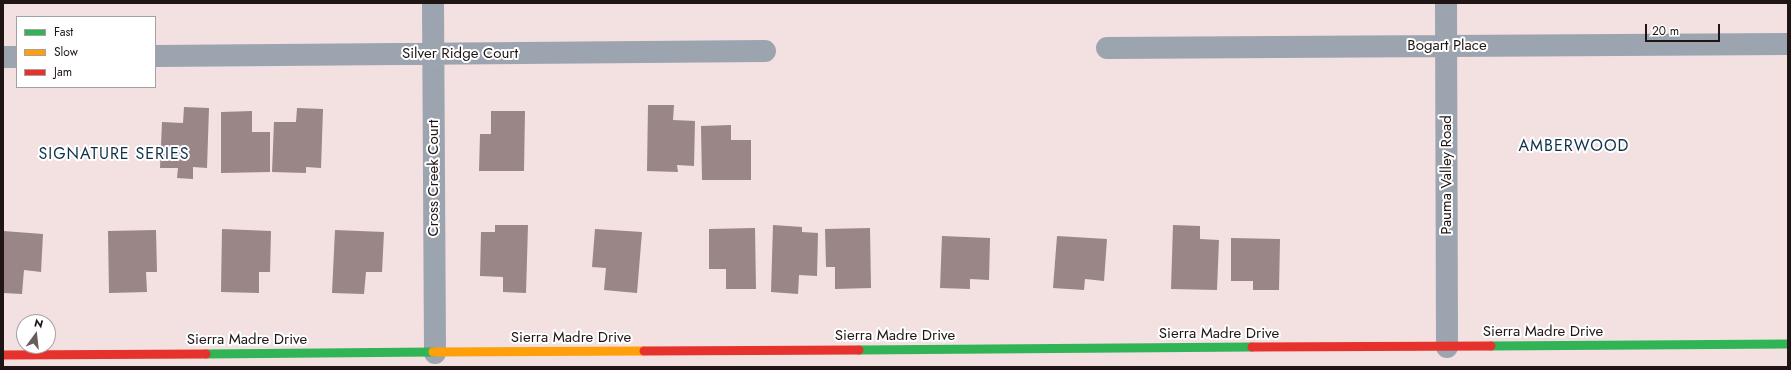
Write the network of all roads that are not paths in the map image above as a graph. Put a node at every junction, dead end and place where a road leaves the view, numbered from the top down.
1 (433, 3) edge
2 (1446, 3) edge
3 (1788, 44) edge
4 (1447, 46) junction
5 (1107, 48) dead end
6 (765, 51) dead end
7 (433, 54) junction
8 (156, 56) edge
9 (3, 57) edge
10 (16, 57) edge
11 (1788, 344) edge
12 (1447, 347) junction
13 (435, 353) junction
14 (3, 356) edge

1 - 7 street, Cross Creek Court
2 - 4 street, Pauma Valley Road
3 - 4 street, Bogart Place
4 - 5 street, Bogart Place
4 - 12 street, Pauma Valley Road
6 - 7 street, Silver Ridge Court
7 - 8 street, Silver Ridge Court
7 - 13 street, Cross Creek Court
9 - 10 street
11 - 12 street, Sierra Madre Drive
12 - 13 street, Sierra Madre Drive
13 - 14 street, Sierra Madre Drive

